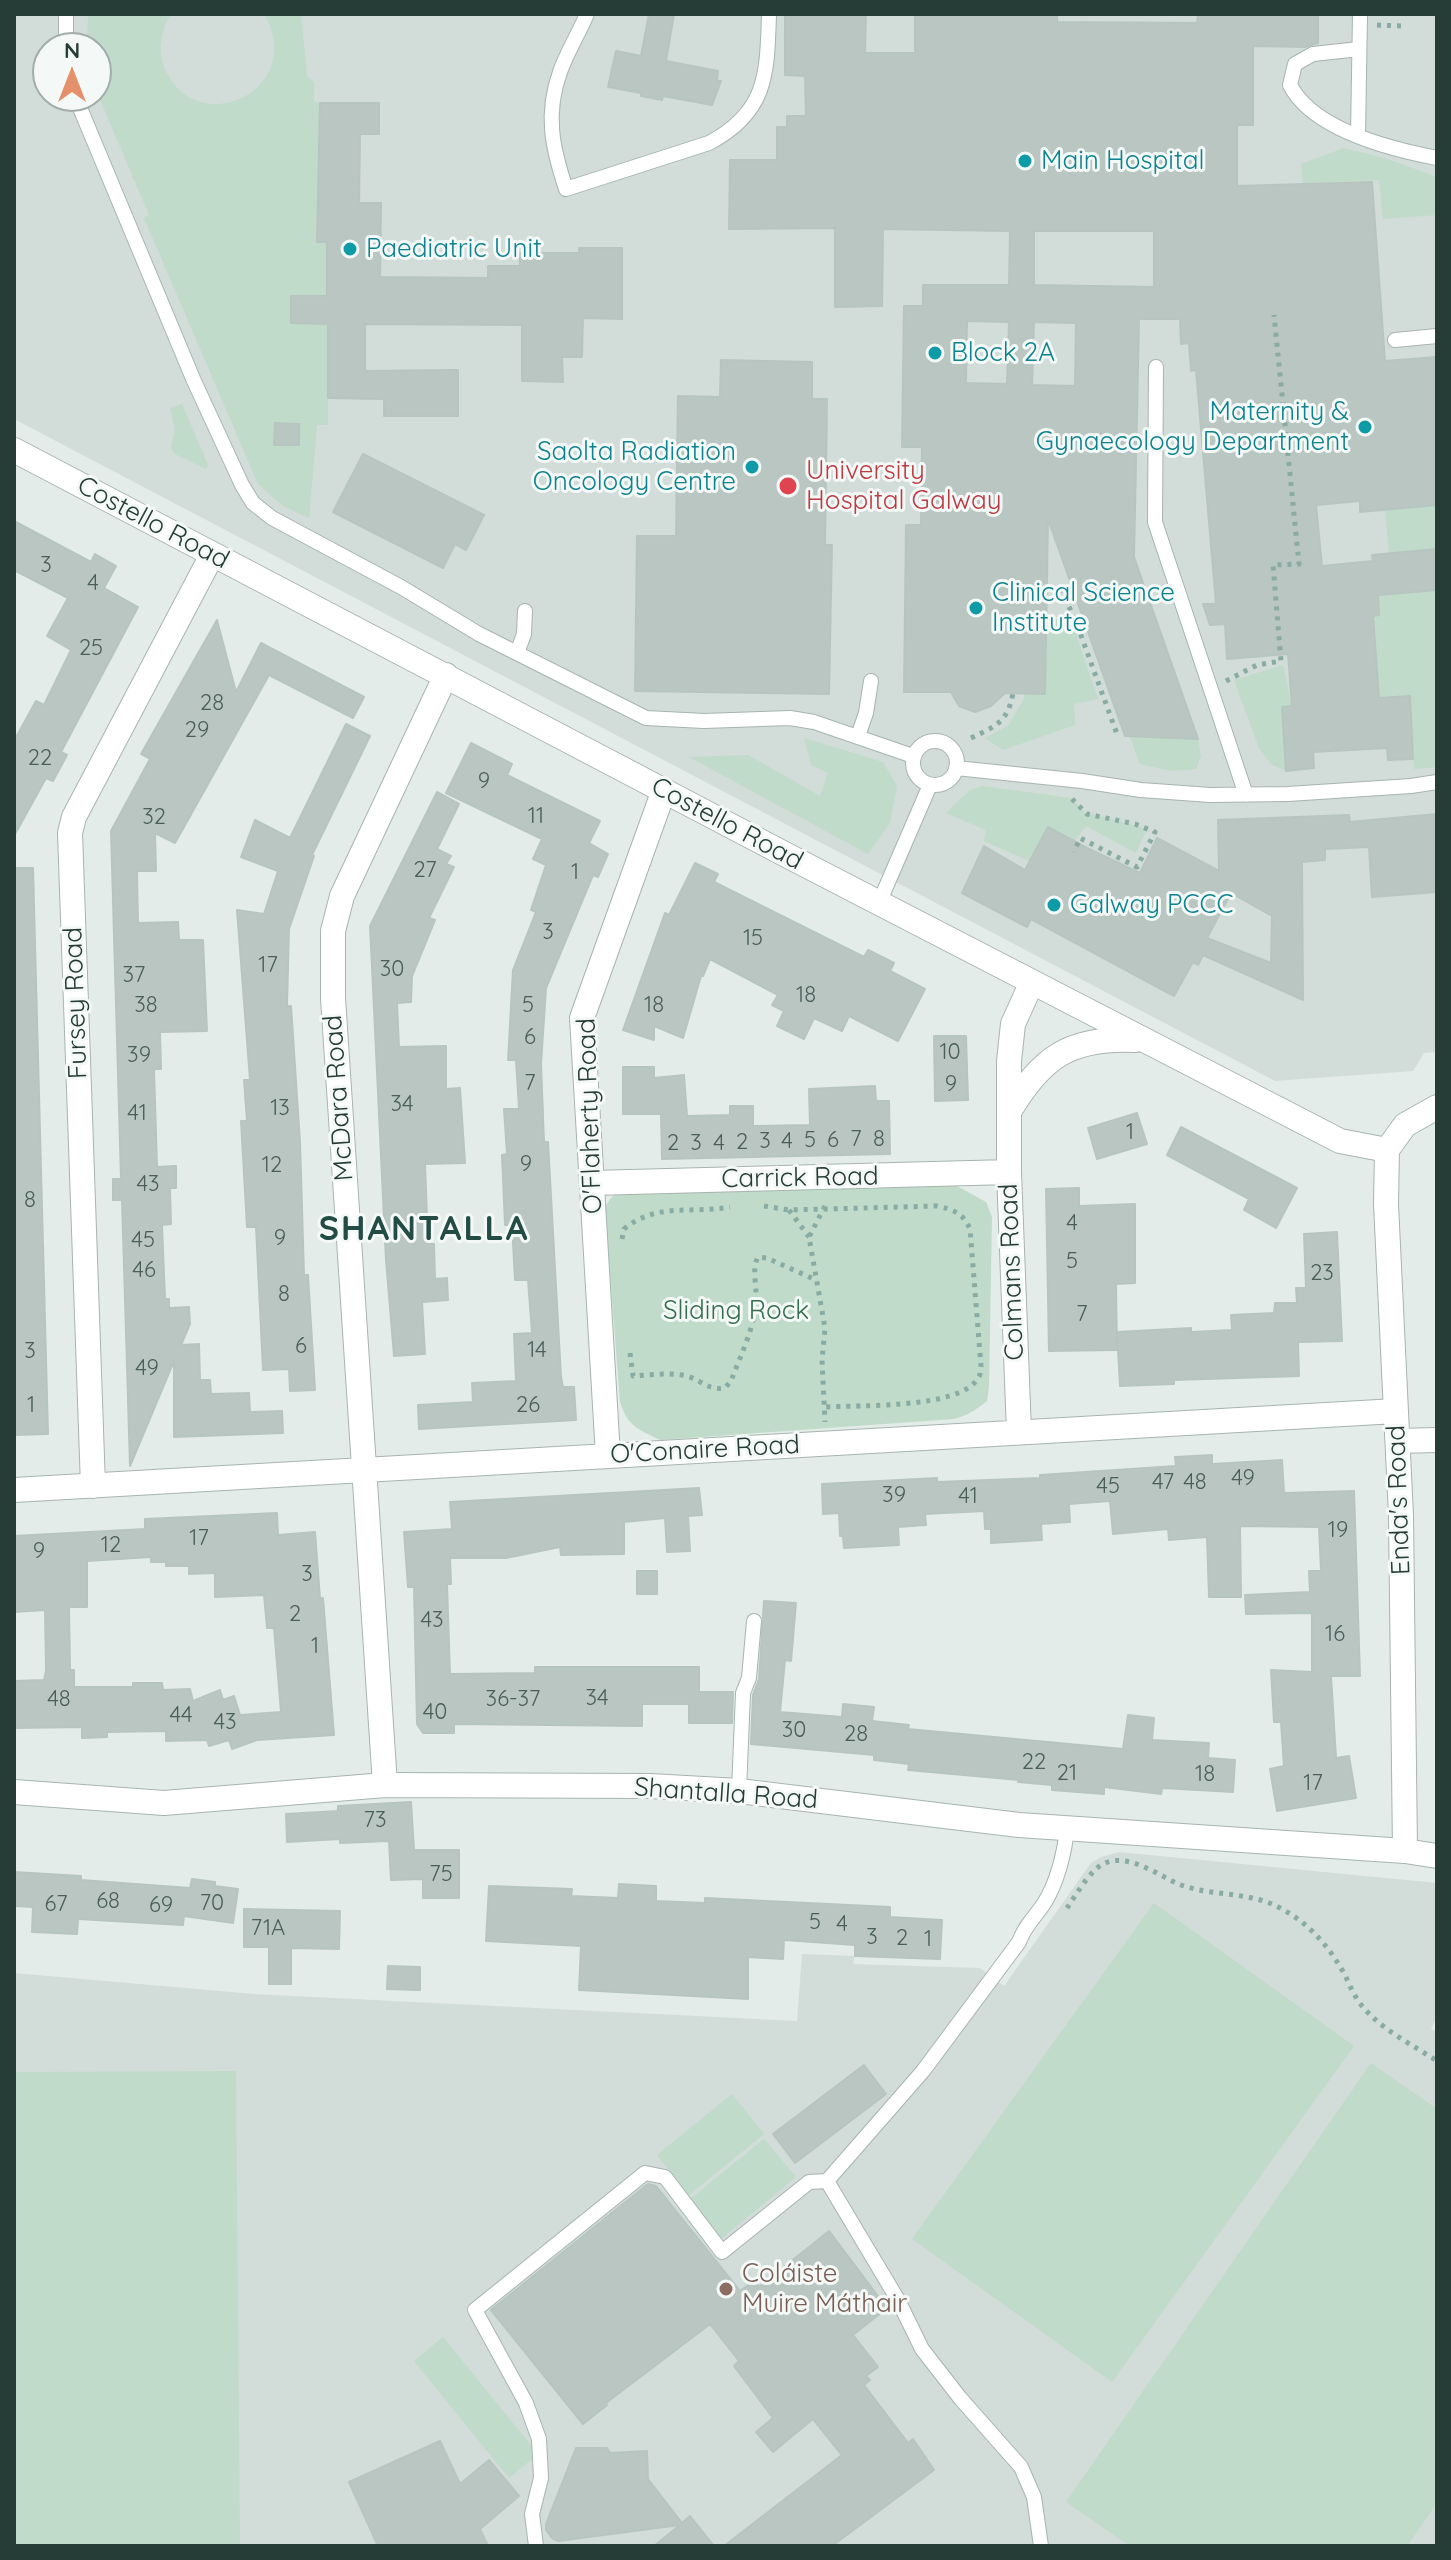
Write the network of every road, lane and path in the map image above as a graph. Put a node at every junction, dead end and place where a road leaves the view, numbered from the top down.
1 (587, 14) edge
2 (769, 14) edge
3 (1360, 14) edge
4 (1359, 49) junction
5 (82, 112) edge
6 (1358, 135) junction
7 (1437, 158) edge
8 (1274, 315) dead end
9 (1437, 336) edge
10 (1395, 340) dead end
11 (1156, 367) dead end
12 (14, 450) edge
13 (212, 555) junction
14 (1060, 589) dead end
15 (525, 611) dead end
16 (517, 653) junction
17 (446, 675) junction
18 (871, 681) dead end
19 (1225, 682) dead end
20 (1013, 693) dead end
21 (1117, 734) dead end
22 (858, 736) junction
23 (971, 738) dead end
24 (913, 756) junction
25 (956, 768) junction
26 (1437, 782) edge
27 (930, 785) junction
28 (664, 790) junction
29 (1246, 795) junction
30 (1071, 798) dead end
31 (1074, 852) dead end
32 (879, 903) junction
33 (1032, 982) junction
34 (1143, 1040) junction
35 (1437, 1107) edge
36 (1009, 1112) junction
37 (1387, 1150) junction
38 (1009, 1172) junction
39 (832, 1177) junction
40 (592, 1183) junction
41 (734, 1206) dead end
42 (762, 1206) dead end
43 (825, 1208) junction
44 (789, 1210) junction
45 (809, 1237) junction
46 (621, 1244) dead end
47 (816, 1280) junction
48 (602, 1349) junction
49 (825, 1407) junction
50 (1396, 1411) junction
51 (1019, 1432) junction
52 (1437, 1440) edge
53 (1398, 1441) junction
54 (824, 1443) junction
55 (608, 1456) junction
56 (363, 1472) junction
57 (93, 1486) junction
58 (14, 1490) edge
59 (754, 1621) dead end
60 (385, 1785) junction
61 (739, 1791) junction
62 (14, 1792) edge
63 (1067, 1827) junction
64 (1405, 1851) junction
65 (1437, 1856) edge
66 (1062, 1915) dead end
67 (1437, 2061) edge
68 (827, 2181) junction
69 (536, 2546) edge
70 (1041, 2546) edge

1 - 2 lane
3 - 4 lane
4 - 6 lane
4 - 6 lane
5 - 16 lane
6 - 7 lane
8 - 19 path
9 - 10 lane
11 - 29 lane
12 - 13 street, Costello Road
13 - 17 street, Costello Road
13 - 57 street, Fursey Road
14 - 21 path
15 - 16 lane
16 - 22 lane
17 - 28 street, Costello Road
17 - 56 street, McDara Road
18 - 22 lane
20 - 23 path
22 - 24 lane
24 - 25 lane
24 - 27 lane
25 - 27 lane
25 - 29 lane
26 - 29 lane
27 - 32 lane
28 - 32 street, Costello Road
28 - 40 street, O'Flaherty Road
30 - 31 path
32 - 33 street, Costello Road
33 - 34 street, Costello Road
33 - 36 street, Colmans Road
34 - 36 street
34 - 37 street, Costello Road
35 - 37 street
36 - 38 street, Colmans Road
37 - 50 street, Enda's Road
38 - 39 street, Carrick Road
38 - 51 street, Colmans Road
39 - 40 street, Carrick Road
39 - 43 path
40 - 48 street, O'Flaherty Road
41 - 46 path
42 - 44 path
43 - 44 path
43 - 45 path
43 - 49 path
44 - 45 path
45 - 47 path
47 - 48 path
47 - 49 path
48 - 55 street, O'Flaherty Road
49 - 54 path
50 - 51 street, O'Conaire Road
50 - 53 street, Enda's Road
51 - 54 street, O'Conaire Road
52 - 53 street
53 - 64 street, Enda's Road
54 - 55 street, O'Conaire Road
55 - 56 street, O'Conaire Road
56 - 57 street, O'Conaire Road
56 - 60 street, McDara Road
57 - 58 street, O'Conaire Road
59 - 61 lane
60 - 61 street, Shantalla Road
60 - 62 street, Shantalla Road
61 - 63 street, Shantalla Road
63 - 64 street, Shantalla Road
63 - 68 lane
64 - 65 street, Shantalla Road
66 - 67 path
68 - 69 lane
68 - 70 lane

